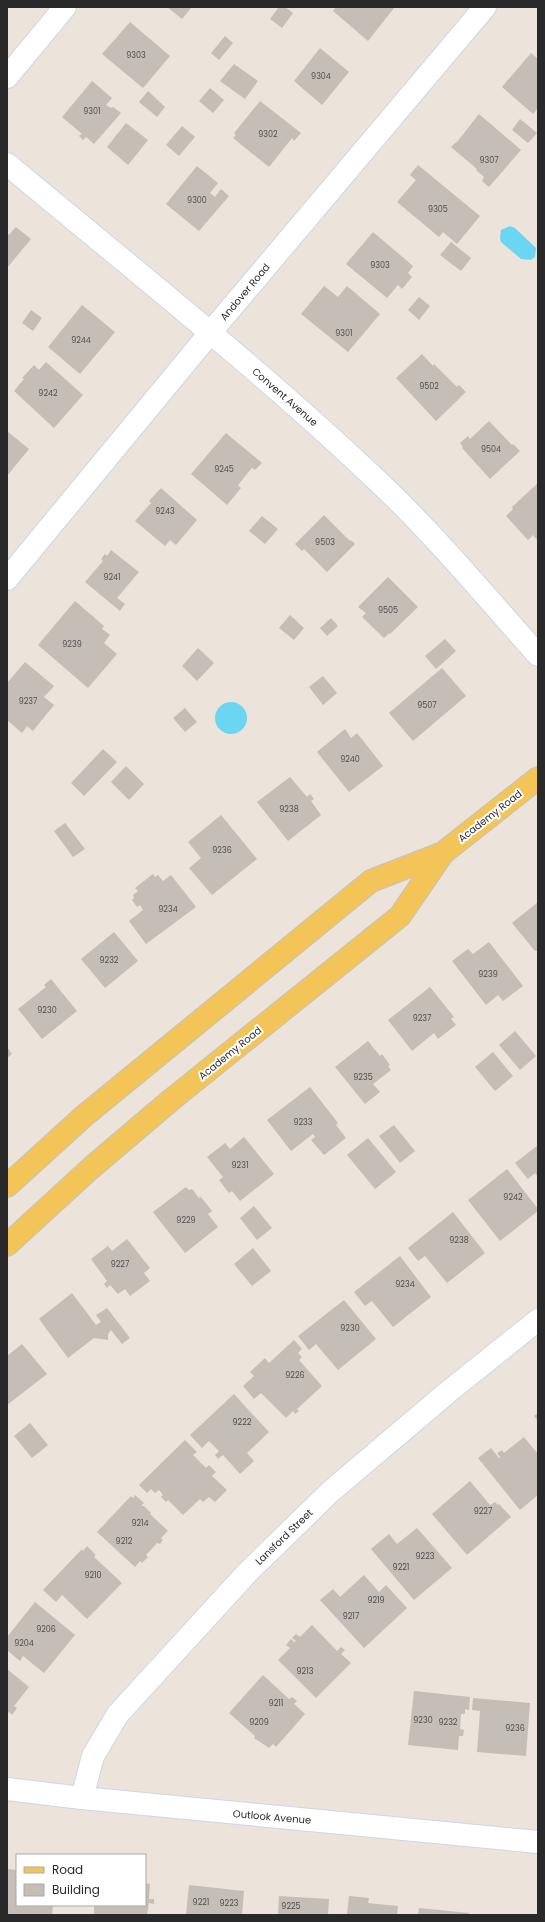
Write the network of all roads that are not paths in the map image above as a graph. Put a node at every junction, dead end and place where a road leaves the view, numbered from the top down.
1 (65, 7) edge
2 (485, 7) edge
3 (7, 77) edge
4 (7, 164) edge
5 (210, 334) junction
6 (7, 579) edge
7 (538, 656) edge
8 (538, 778) edge
9 (443, 853) junction
10 (7, 1186) edge
11 (7, 1245) edge
12 (538, 1320) edge
13 (7, 1790) edge
14 (82, 1798) junction
15 (538, 1842) edge

1 - 3 street
2 - 5 street, Andover Road
4 - 5 street, Convent Avenue
5 - 6 street, Andover Road
5 - 7 street, Convent Avenue
8 - 9 main road, Academy Road
9 - 10 main road, Academy Road
9 - 11 main road, Academy Road
12 - 14 street, Lansford Street
13 - 14 street, Outlook Avenue
14 - 15 street, Outlook Avenue

